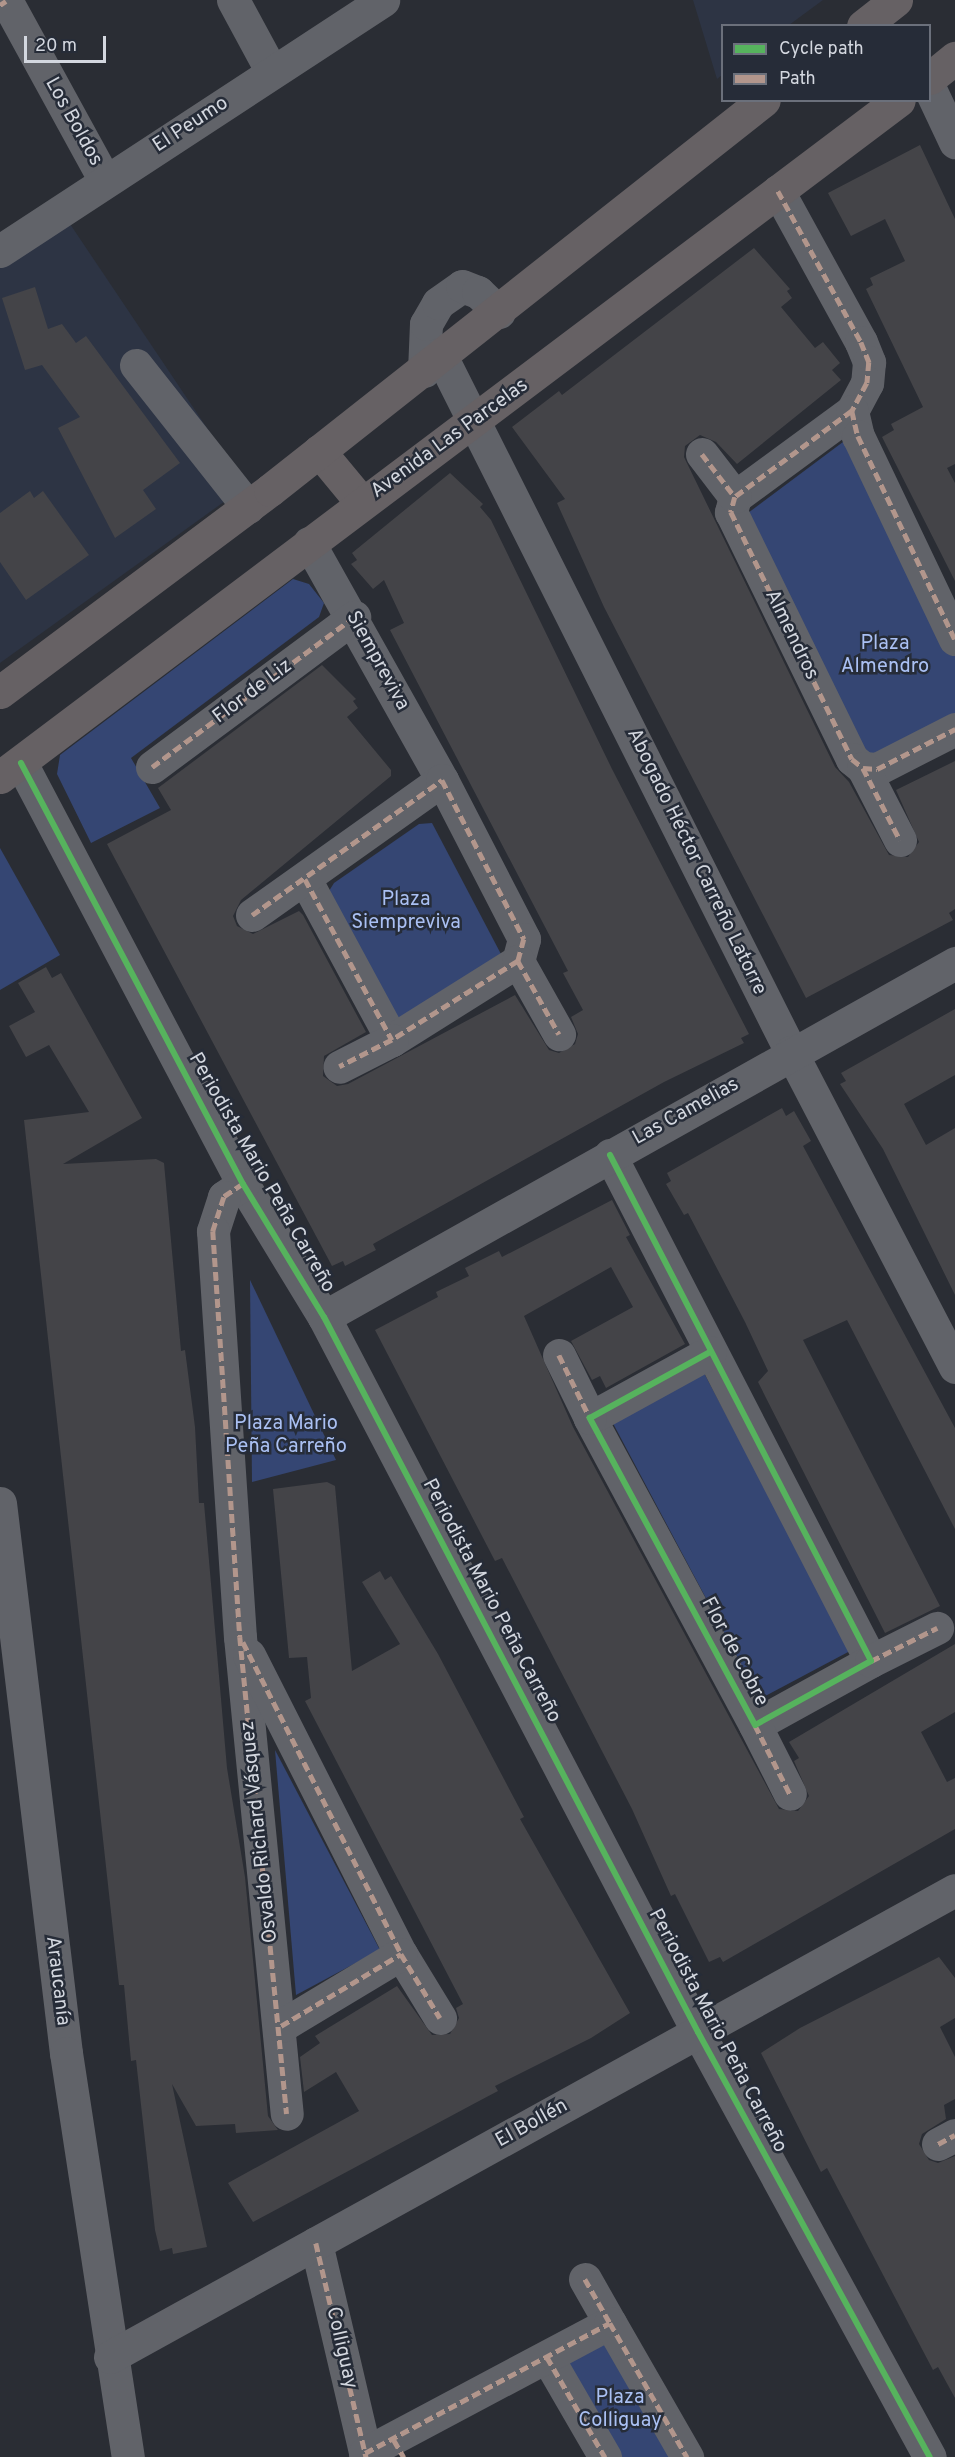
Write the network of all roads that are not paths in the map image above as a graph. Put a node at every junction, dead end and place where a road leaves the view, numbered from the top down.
1 (233, 0) edge
2 (383, 0) edge
3 (4, 2) edge
4 (955, 58) edge
5 (272, 72) junction
6 (931, 77) edge
7 (931, 91) edge
8 (762, 102) edge
9 (897, 102) edge
10 (955, 142) edge
11 (105, 181) junction
12 (778, 191) junction
13 (0, 252) edge
14 (499, 312) junction
15 (432, 363) junction
16 (136, 365) dead end
17 (852, 411) junction
18 (476, 419) junction
19 (320, 451) junction
20 (702, 454) dead end
21 (735, 497) junction
22 (362, 503) junction
23 (248, 507) junction
24 (309, 543) junction
25 (354, 617) junction
26 (955, 639) edge
27 (0, 692) edge
28 (955, 729) edge
29 (152, 767) dead end
30 (863, 768) junction
31 (11, 770) edge
32 (442, 780) junction
33 (900, 840) dead end
34 (305, 879) junction
35 (252, 915) dead end
36 (518, 961) junction
37 (955, 963) edge
38 (559, 1034) dead end
39 (392, 1040) junction
40 (791, 1052) junction
41 (339, 1067) dead end
42 (610, 1155) junction
43 (243, 1184) junction
44 (324, 1317) junction
45 (710, 1352) junction
46 (559, 1355) dead end
47 (955, 1368) edge
48 (590, 1418) junction
49 (0, 1503) edge
50 (937, 1628) dead end
51 (240, 1637) junction
52 (872, 1661) junction
53 (755, 1725) junction
54 (790, 1794) dead end
55 (955, 1890) edge
56 (401, 1954) junction
57 (440, 2018) dead end
58 (280, 2026) junction
59 (698, 2032) junction
60 (287, 2114) dead end
61 (316, 2243) junction
62 (585, 2279) dead end
63 (610, 2323) junction
64 (548, 2356) junction
65 (110, 2357) junction
66 (399, 2448) edge
67 (365, 2455) edge
68 (128, 2457) edge
69 (604, 2457) edge
70 (687, 2457) edge
71 (930, 2457) edge

1 - 5 street
2 - 5 street, El Peumo
3 - 11 street, Los Boldos
4 - 6 main road
5 - 11 street, El Peumo
7 - 10 street
8 - 14 main road
9 - 12 main road, Avenida Las Parcelas
11 - 13 street, El Peumo
12 - 17 street
12 - 18 main road, Avenida Las Parcelas
14 - 15 main road
14 - 15 street
15 - 18 street, Abogado Héctor Carreño Latorre
15 - 19 main road
16 - 23 street
17 - 21 street
17 - 26 street
18 - 22 main road, Avenida Las Parcelas
18 - 40 street, Abogado Héctor Carreño Latorre
19 - 22 main road
19 - 23 main road
20 - 21 street
21 - 30 street, Almendros
22 - 24 main road, Avenida Las Parcelas
23 - 27 main road
24 - 25 street, Siempreviva
24 - 31 main road, Avenida Las Parcelas
25 - 29 street, Flor de Liz
25 - 32 street, Siempreviva
28 - 30 street
30 - 33 street, Almendros
31 - 43 street, Periodista Mario Peña Carreño
32 - 34 street
32 - 36 street, Siempreviva
34 - 35 street
34 - 39 street
36 - 38 street
36 - 39 street
37 - 40 street, Las Camelias
39 - 41 street
40 - 42 street, Las Camelias
40 - 47 street, Abogado Héctor Carreño Latorre
42 - 44 street, Las Camelias
42 - 45 street
43 - 44 street, Periodista Mario Peña Carreño
43 - 51 street, Osvaldo Richard Vásquez
44 - 59 street, Periodista Mario Peña Carreño
45 - 48 street
45 - 52 street
46 - 48 street, Flor de Cobre
48 - 53 street, Flor de Cobre
49 - 65 street, Araucanía
50 - 52 street, Flor de Cobre
51 - 56 street, Osvaldo Richard Vásquez
51 - 58 street, Osvaldo Richard Vásquez
52 - 53 street, Flor de Cobre
53 - 54 street, Flor de Cobre
55 - 59 street, El Bollén
56 - 57 street, Osvaldo Richard Vásquez
56 - 58 street
58 - 60 street, Osvaldo Richard Vásquez
59 - 61 street, El Bollén
59 - 71 street, Periodista Mario Peña Carreño
61 - 65 street, El Bollén
61 - 67 street, Colliguay
62 - 63 street
63 - 64 street, Colliguay
63 - 70 street
64 - 66 street, Colliguay
64 - 69 street
65 - 68 street, Araucanía
66 - 67 street, Colliguay

